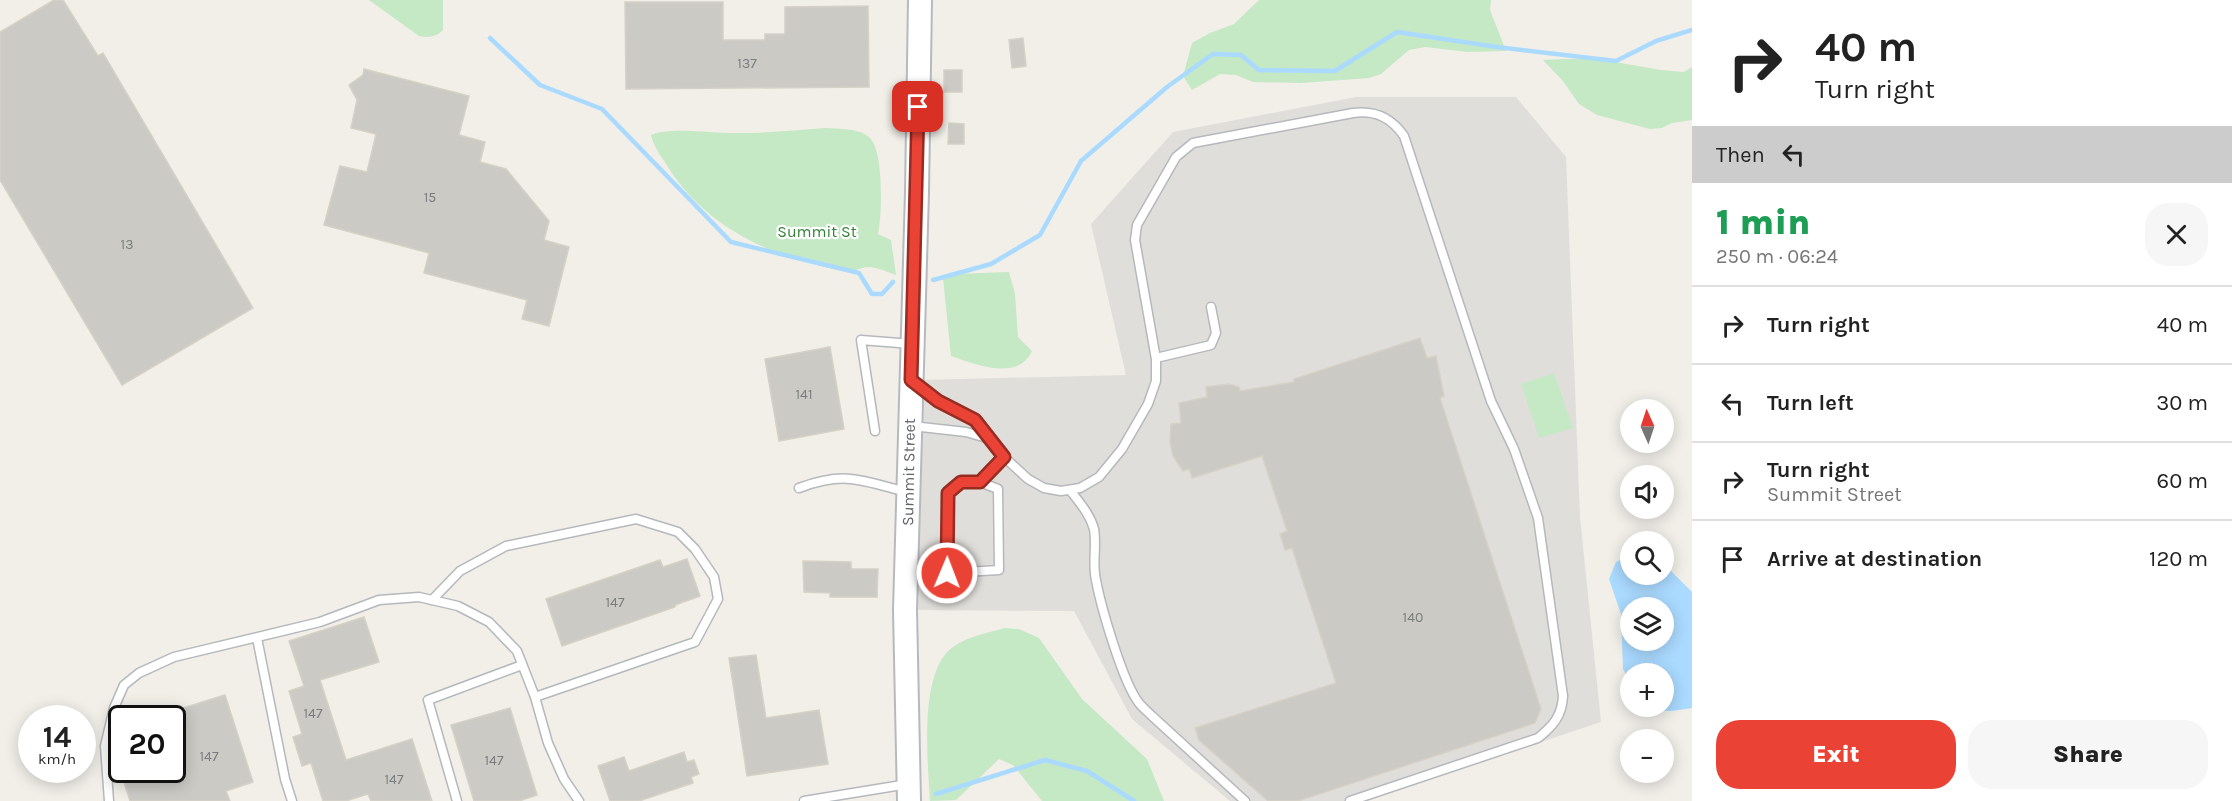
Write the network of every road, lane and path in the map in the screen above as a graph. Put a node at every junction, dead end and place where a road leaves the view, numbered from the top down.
1 (920, 0) edge
2 (1211, 307) dead end
3 (912, 344) junction
4 (1156, 357) junction
5 (911, 380) junction
6 (909, 426) junction
7 (875, 431) dead end
8 (991, 439) junction
9 (1004, 457) junction
10 (980, 482) junction
11 (799, 488) dead end
12 (1070, 490) junction
13 (908, 493) junction
14 (432, 600) junction
15 (257, 638) junction
16 (522, 665) junction
17 (535, 697) junction
18 (909, 792) edge
19 (863, 796) edge
20 (108, 801) edge
21 (292, 801) edge
22 (457, 801) edge
23 (579, 801) edge
24 (804, 801) edge
25 (1245, 801) edge
26 (1350, 801) edge

1 - 3 main road, Summit Street
2 - 4 lane
3 - 5 main road, Summit Street
3 - 7 lane
4 - 12 lane
4 - 26 lane
5 - 6 main road, Summit Street
5 - 8 lane
6 - 8 lane
6 - 13 main road, Summit Street
8 - 9 lane
9 - 10 lane
9 - 12 lane
10 - 10 lane
11 - 13 lane
12 - 25 lane
13 - 18 main road, Summit Street
14 - 15 lane
14 - 16 lane
14 - 17 lane
15 - 20 lane
15 - 21 lane
16 - 17 lane
16 - 22 lane
17 - 23 lane
18 - 19 lane
19 - 24 lane

